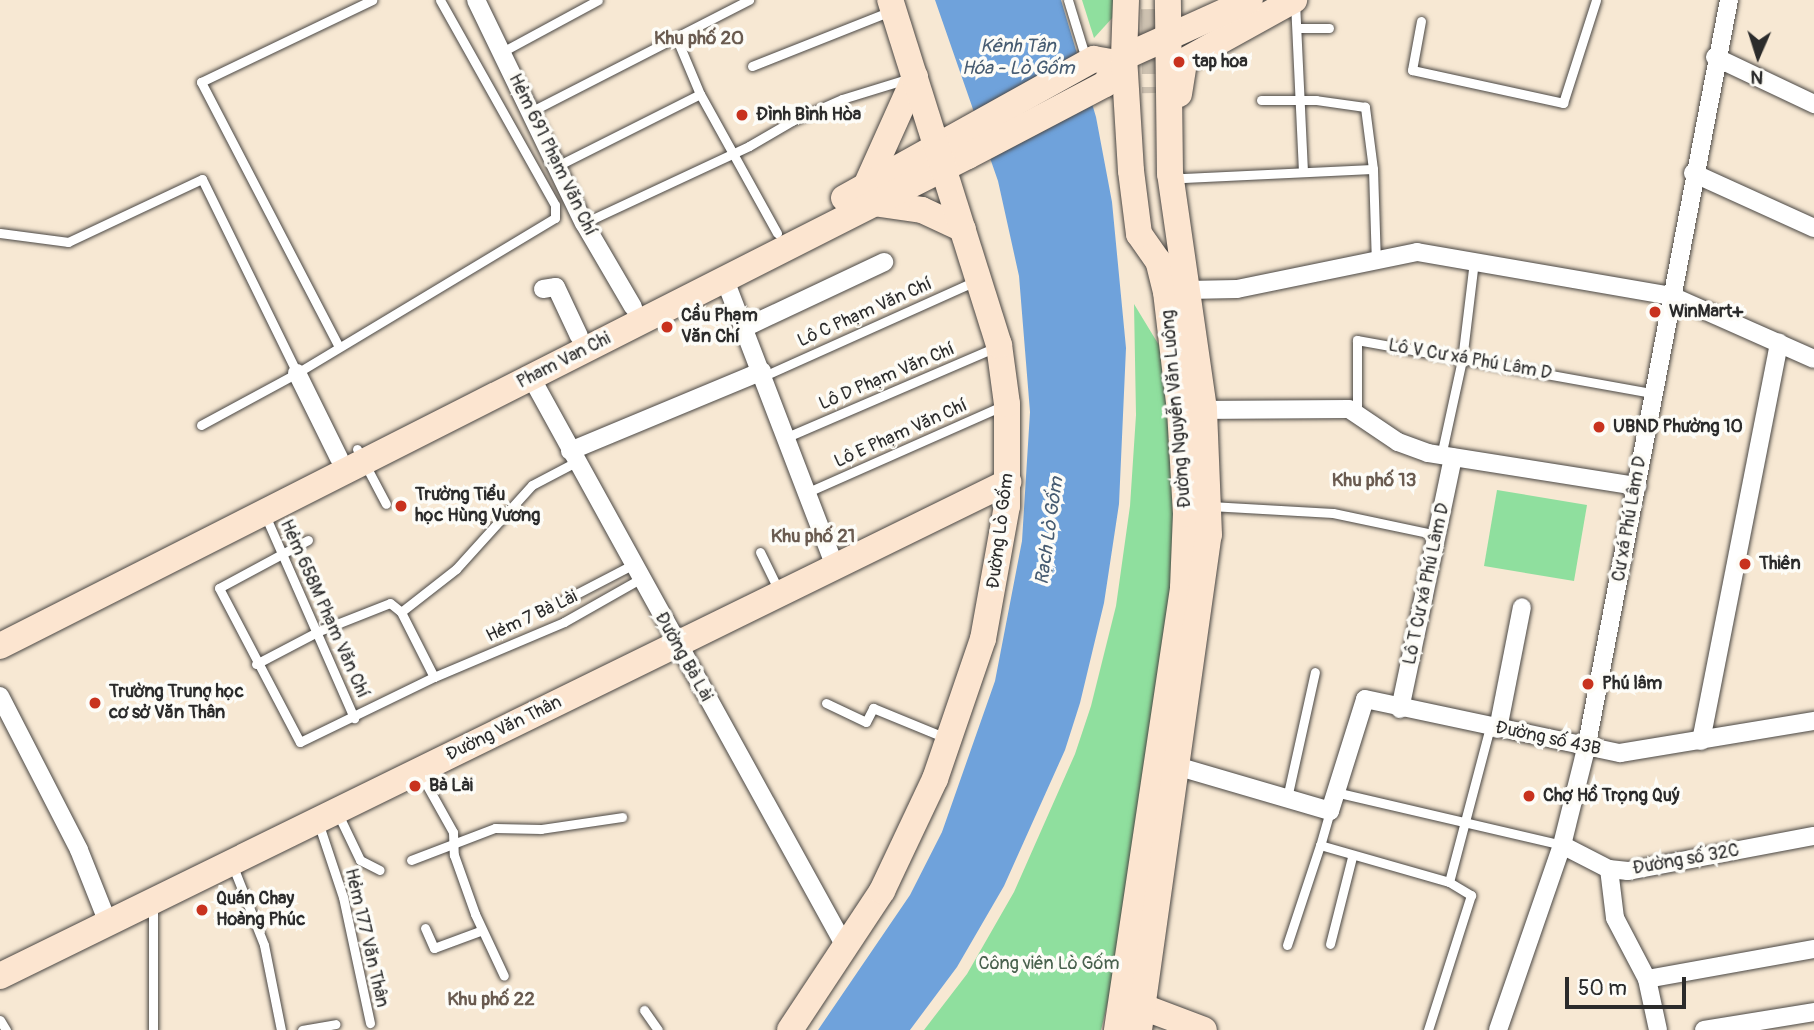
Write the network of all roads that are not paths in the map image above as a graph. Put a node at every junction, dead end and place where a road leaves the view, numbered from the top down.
1 (372, 0) edge
2 (440, 0) edge
3 (475, 0) edge
4 (598, 0) edge
5 (748, 0) edge
6 (1068, 0) edge
7 (1182, 0) edge
8 (1222, 0) edge
9 (1250, 0) edge
10 (1294, 0) edge
11 (1596, 0) edge
12 (1728, 0) edge
13 (736, 3) edge
14 (1147, 3) edge
15 (891, 5) edge
16 (1421, 21) dead end
17 (1299, 28) junction
18 (1329, 28) dead end
19 (676, 37) junction
20 (1167, 38) junction
21 (502, 52) junction
22 (1715, 57) junction
23 (1105, 62) junction
24 (752, 66) dead end
25 (915, 77) junction
26 (700, 93) junction
27 (1148, 93) tunnel mouth
28 (1299, 99) junction
29 (1261, 100) dead end
30 (1814, 104) edge
31 (532, 111) junction
32 (951, 150) junction
33 (731, 151) junction
34 (555, 167) junction
35 (1373, 169) junction
36 (1303, 172) junction
37 (1693, 173) junction
38 (1182, 178) junction
39 (869, 195) junction
40 (584, 223) junction
41 (963, 229) junction
42 (1814, 229) edge
43 (0, 233) edge
44 (777, 233) junction
45 (1169, 260) junction
46 (1474, 261) junction
47 (884, 262) dead end
48 (1376, 262) junction
49 (979, 279) junction
50 (725, 280) junction
51 (543, 289) dead end
52 (1187, 290) junction
53 (1672, 296) junction
54 (633, 307) junction
55 (744, 328) junction
56 (579, 336) junction
57 (1779, 344) junction
58 (999, 345) junction
59 (339, 347) junction
60 (1814, 359) edge
61 (1462, 360) junction
62 (528, 371) junction
63 (298, 373) junction
64 (763, 374) junction
65 (1654, 393) junction
66 (1007, 404) junction
67 (1192, 410) junction
68 (1357, 412) junction
69 (201, 425) dead end
70 (787, 437) junction
71 (353, 456) junction
72 (573, 457) junction
73 (1447, 457) junction
74 (1009, 482) junction
75 (1637, 486) junction
76 (808, 492) junction
77 (386, 504) dead end
78 (1209, 506) junction
79 (264, 514) junction
80 (1437, 535) junction
81 (308, 540) dead end
82 (284, 552) junction
83 (760, 552) dead end
84 (835, 567) junction
85 (636, 572) junction
86 (780, 594) junction
87 (553, 606) dead end
88 (1522, 607) dead end
89 (401, 612) junction
90 (0, 628) edge
91 (319, 631) junction
92 (676, 643) junction
93 (0, 646) edge
94 (256, 664) junction
95 (1315, 672) dead end
96 (434, 677) junction
97 (0, 696) edge
98 (826, 704) dead end
99 (1400, 709) junction
100 (354, 718) junction
101 (1814, 720) edge
102 (1494, 728) junction
103 (951, 740) junction
104 (1701, 741) junction
105 (1586, 749) junction
106 (1168, 763) junction
107 (419, 771) junction
108 (1335, 792) junction
109 (1287, 798) junction
110 (1330, 811) junction
111 (328, 816) junction
112 (622, 817) dead end
113 (1465, 822) junction
114 (1814, 836) edge
115 (455, 843) junction
116 (1320, 845) junction
117 (1562, 845) junction
118 (1352, 857) junction
119 (411, 860) dead end
120 (232, 863) junction
121 (1609, 869) junction
122 (380, 870) dead end
123 (1449, 882) junction
124 (153, 901) junction
125 (108, 923) junction
126 (425, 928) dead end
127 (481, 930) junction
128 (1330, 944) dead end
129 (1287, 946) dead end
130 (846, 948) junction
131 (1814, 949) edge
132 (0, 976) edge
133 (504, 976) dead end
134 (1647, 979) junction
135 (644, 1010) dead end
136 (1136, 1012) edge
137 (1814, 1012) edge
138 (0, 1020) edge
139 (370, 1023) dead end
140 (335, 1024) dead end
141 (6, 1030) edge
142 (153, 1030) edge
143 (281, 1030) edge
144 (302, 1030) edge
145 (657, 1030) edge
146 (790, 1030) edge
147 (1117, 1030) edge
148 (1204, 1030) edge
149 (1428, 1030) edge
150 (1498, 1030) edge
151 (1658, 1030) edge
152 (1704, 1030) edge

1 - 59 lane
2 - 59 lane
3 - 21 street, Hẻm 691 Phạm Văn Chí
4 - 21 lane
5 - 13 lane
6 - 23 lane
7 - 8 main road
9 - 20 main road, Pham Van Chi
10 - 17 lane
10 - 38 main road
11 - 16 lane
12 - 22 street, Cư xá Phú Lâm D
13 - 19 lane
14 - 20 main road, Đường Nguyễn Văn Luông
14 - 23 main road, Đường Nguyễn Văn Luông
15 - 24 lane
15 - 25 main road, Đường Lò Gốm
17 - 18 lane
17 - 28 lane
19 - 26 lane
19 - 31 lane
20 - 23 main road, Pham Van Chi
20 - 45 main road, Đường Nguyễn Văn Luông
21 - 31 street, Hẻm 691 Phạm Văn Chí
22 - 30 street
22 - 37 street, Cư xá Phú Lâm D
23 - 32 main road, Pham Van Chi
23 - 45 main road, Đường Nguyễn Văn Luông
25 - 32 main road, Đường Lò Gốm
25 - 33 lane
25 - 39 main road
26 - 33 lane
26 - 34 lane
27 - 45 main road
28 - 29 lane
28 - 35 lane
28 - 36 lane
31 - 34 street, Hẻm 691 Phạm Văn Chí
32 - 39 main road, Pham Van Chi
32 - 41 main road, Đường Lò Gốm
33 - 40 lane
33 - 44 lane
34 - 40 street, Hẻm 691 Phạm Văn Chí
35 - 36 lane
35 - 48 lane
36 - 38 lane
37 - 42 street
37 - 53 street, Cư xá Phú Lâm D
38 - 45 main road
39 - 41 main road
39 - 44 main road, Pham Van Chi
39 - 50 main road, Pham Van Chi
40 - 54 street, Hẻm 691 Phạm Văn Chí
41 - 49 main road, Đường Lò Gốm
43 - 63 lane
44 - 54 main road, Pham Van Chi
45 - 52 main road, Đường Nguyễn Văn Luông
45 - 67 main road, Đường Nguyễn Văn Luông
46 - 48 street
46 - 53 street
46 - 61 lane
47 - 55 street
48 - 52 street
49 - 58 main road, Đường Lò Gốm
49 - 64 lane, Lô C Phạm Văn Chí
50 - 55 street
50 - 62 main road, Pham Van Chi
51 - 56 street
52 - 67 main road, Đường Nguyễn Văn Luông
53 - 57 street
53 - 65 street, Cư xá Phú Lâm D
54 - 56 main road, Pham Van Chi
55 - 64 street
56 - 62 main road, Pham Van Chi
57 - 60 street
57 - 104 street
58 - 66 main road, Đường Lò Gốm
58 - 70 lane, Lô D Phạm Văn Chí
59 - 63 lane
61 - 65 lane, Lô V Cư xá Phú Lâm D
61 - 68 lane, Lô V Cư xá Phú Lâm D
61 - 73 lane
62 - 71 main road, Pham Van Chi
62 - 72 street, Đường Bà Lài
63 - 69 lane
63 - 71 street
64 - 70 street
64 - 72 street
65 - 75 street, Cư xá Phú Lâm D
66 - 74 main road, Đường Lò Gốm
66 - 76 lane, Lô E Phạm Văn Chí
67 - 68 street
67 - 78 main road, Đường Nguyễn Văn Luông
67 - 106 main road, Đường Nguyễn Văn Luông
68 - 73 street
70 - 76 street
71 - 77 lane
71 - 79 main road, Pham Van Chi
71 - 90 main road, Pham Van Chi
72 - 85 street, Đường Bà Lài
72 - 89 lane
73 - 75 street
73 - 80 street, Lô T Cư xá Phú Lâm D
74 - 84 main road, Đường Văn Thân
74 - 103 main road, Đường Lò Gốm
75 - 105 street, Cư xá Phú Lâm D
76 - 84 street
78 - 80 lane
78 - 106 main road, Đường Nguyễn Văn Luông
79 - 82 lane, Hẻm 658M Phạm Văn Chí
79 - 93 main road, Pham Van Chi
80 - 99 street, Lô T Cư xá Phú Lâm D
81 - 82 lane
82 - 91 lane, Hẻm 658M Phạm Văn Chí
82 - 94 lane
83 - 86 lane
84 - 86 main road, Đường Văn Thân
85 - 87 lane
85 - 92 street, Đường Bà Lài
85 - 96 lane, Hẻm 7 Bà Lài
86 - 92 main road, Đường Văn Thân
88 - 102 street
89 - 91 lane
89 - 96 lane
91 - 94 lane
91 - 100 lane, Hẻm 658M Phạm Văn Chí
92 - 107 main road, Đường Văn Thân
92 - 130 street, Đường Bà Lài
94 - 100 lane, Hẻm 7 Bà Lài
95 - 109 lane
96 - 100 lane, Hẻm 7 Bà Lài
97 - 125 street
98 - 103 lane
99 - 102 street, Đường số 43B
99 - 108 street, Đường số 43B
101 - 104 street, Đường số 43B
102 - 105 street, Đường số 43B
102 - 113 lane
103 - 130 main road, Đường Lò Gốm
104 - 105 street, Đường số 43B
105 - 117 street, Cư xá Phú Lâm D
106 - 109 street
106 - 136 main road, Đường Nguyễn Văn Luông
107 - 111 main road, Đường Văn Thân
107 - 115 lane
108 - 110 street
108 - 113 lane
109 - 110 street
110 - 116 lane
111 - 120 main road, Đường Văn Thân
111 - 122 lane
111 - 139 lane, Hẻm 177 Văn Thân
112 - 115 lane
113 - 117 lane
113 - 123 lane
114 - 121 street, Đường số 32C
115 - 119 lane
115 - 127 lane
116 - 118 lane
116 - 129 lane
117 - 121 street, Đường số 32C
117 - 150 street, Cư xá Phú Lâm D
118 - 123 lane
118 - 128 lane
120 - 124 main road, Đường Văn Thân
120 - 143 lane
121 - 134 street
123 - 149 lane
124 - 125 main road, Đường Văn Thân
124 - 142 lane
125 - 132 main road, Đường Văn Thân
126 - 127 lane
127 - 133 lane
130 - 146 main road, Đường Lò Gốm
131 - 134 street
134 - 151 street
135 - 145 lane
136 - 147 main road, Đường Nguyễn Văn Luông
136 - 148 main road
137 - 152 street
138 - 141 lane
140 - 144 lane

